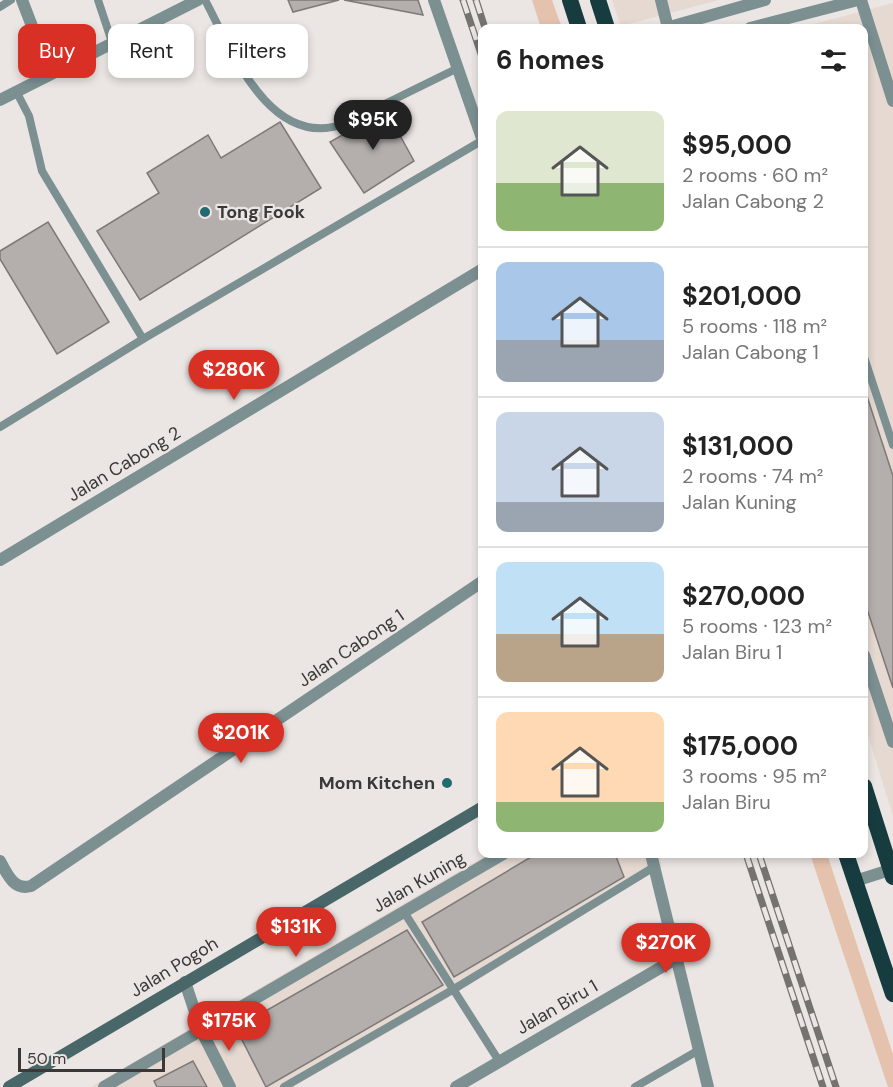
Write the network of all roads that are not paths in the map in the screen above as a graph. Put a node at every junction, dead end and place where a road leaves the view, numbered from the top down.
1 (11, 0) edge
2 (22, 0) edge
3 (98, 0) edge
4 (198, 0) edge
5 (205, 0) edge
6 (434, 0) edge
7 (570, 0) edge
8 (598, 0) edge
9 (661, 0) edge
10 (765, 0) edge
11 (859, 0) edge
12 (0, 7) edge
13 (31, 24) edge
14 (149, 24) edge
15 (578, 24) edge
16 (606, 24) edge
17 (666, 24) edge
18 (681, 24) edge
19 (766, 24) edge
20 (867, 24) edge
21 (868, 27) edge
22 (108, 30) edge
23 (458, 68) junction
24 (41, 78) edge
25 (16, 91) junction
26 (0, 100) edge
27 (893, 101) edge
28 (478, 126) edge
29 (478, 143) edge
30 (478, 272) edge
31 (143, 339) junction
32 (868, 369) edge
33 (0, 427) edge
34 (893, 445) edge
35 (0, 560) edge
36 (478, 584) edge
37 (868, 667) edge
38 (893, 742) edge
39 (868, 798) edge
40 (478, 810) edge
41 (496, 858) edge
42 (652, 858) edge
43 (847, 858) edge
44 (1, 866) edge
45 (654, 867) junction
46 (892, 872) edge
47 (855, 881) junction
48 (404, 912) junction
49 (677, 958) junction
50 (185, 982) junction
51 (454, 988) junction
52 (893, 994) edge
53 (201, 1030) junction
54 (699, 1050) junction
55 (499, 1061) junction
56 (9, 1087) edge
57 (104, 1087) edge
58 (230, 1087) edge
59 (284, 1087) edge
60 (456, 1087) edge
61 (635, 1087) edge
62 (708, 1087) edge

1 - 12 lane
2 - 13 street
3 - 22 lane
4 - 14 street
5 - 23 lane
6 - 23 street
7 - 15 highway
8 - 16 highway
9 - 17 street
10 - 18 street
11 - 19 street
11 - 20 street
21 - 27 street
23 - 28 street
24 - 25 street
25 - 26 street
25 - 31 lane
29 - 31 lane
30 - 35 street, Jalan Cabong 2
31 - 33 lane
32 - 34 lane
36 - 44 street, Jalan Cabong 1
37 - 38 street
39 - 46 highway
40 - 50 main road, Jalan Pogoh
41 - 48 street, Jalan Kuning
42 - 45 street
43 - 47 highway
45 - 49 street
45 - 51 lane
46 - 47 street
47 - 52 highway
48 - 51 lane
48 - 53 street, Jalan Kuning
49 - 54 street
49 - 55 street, Jalan Biru 1
50 - 53 street
50 - 56 main road, Jalan Pogoh
51 - 55 lane
51 - 59 lane
53 - 57 street, Jalan Kuning
53 - 58 street
54 - 61 lane
54 - 62 street
55 - 60 street, Jalan Biru 1

